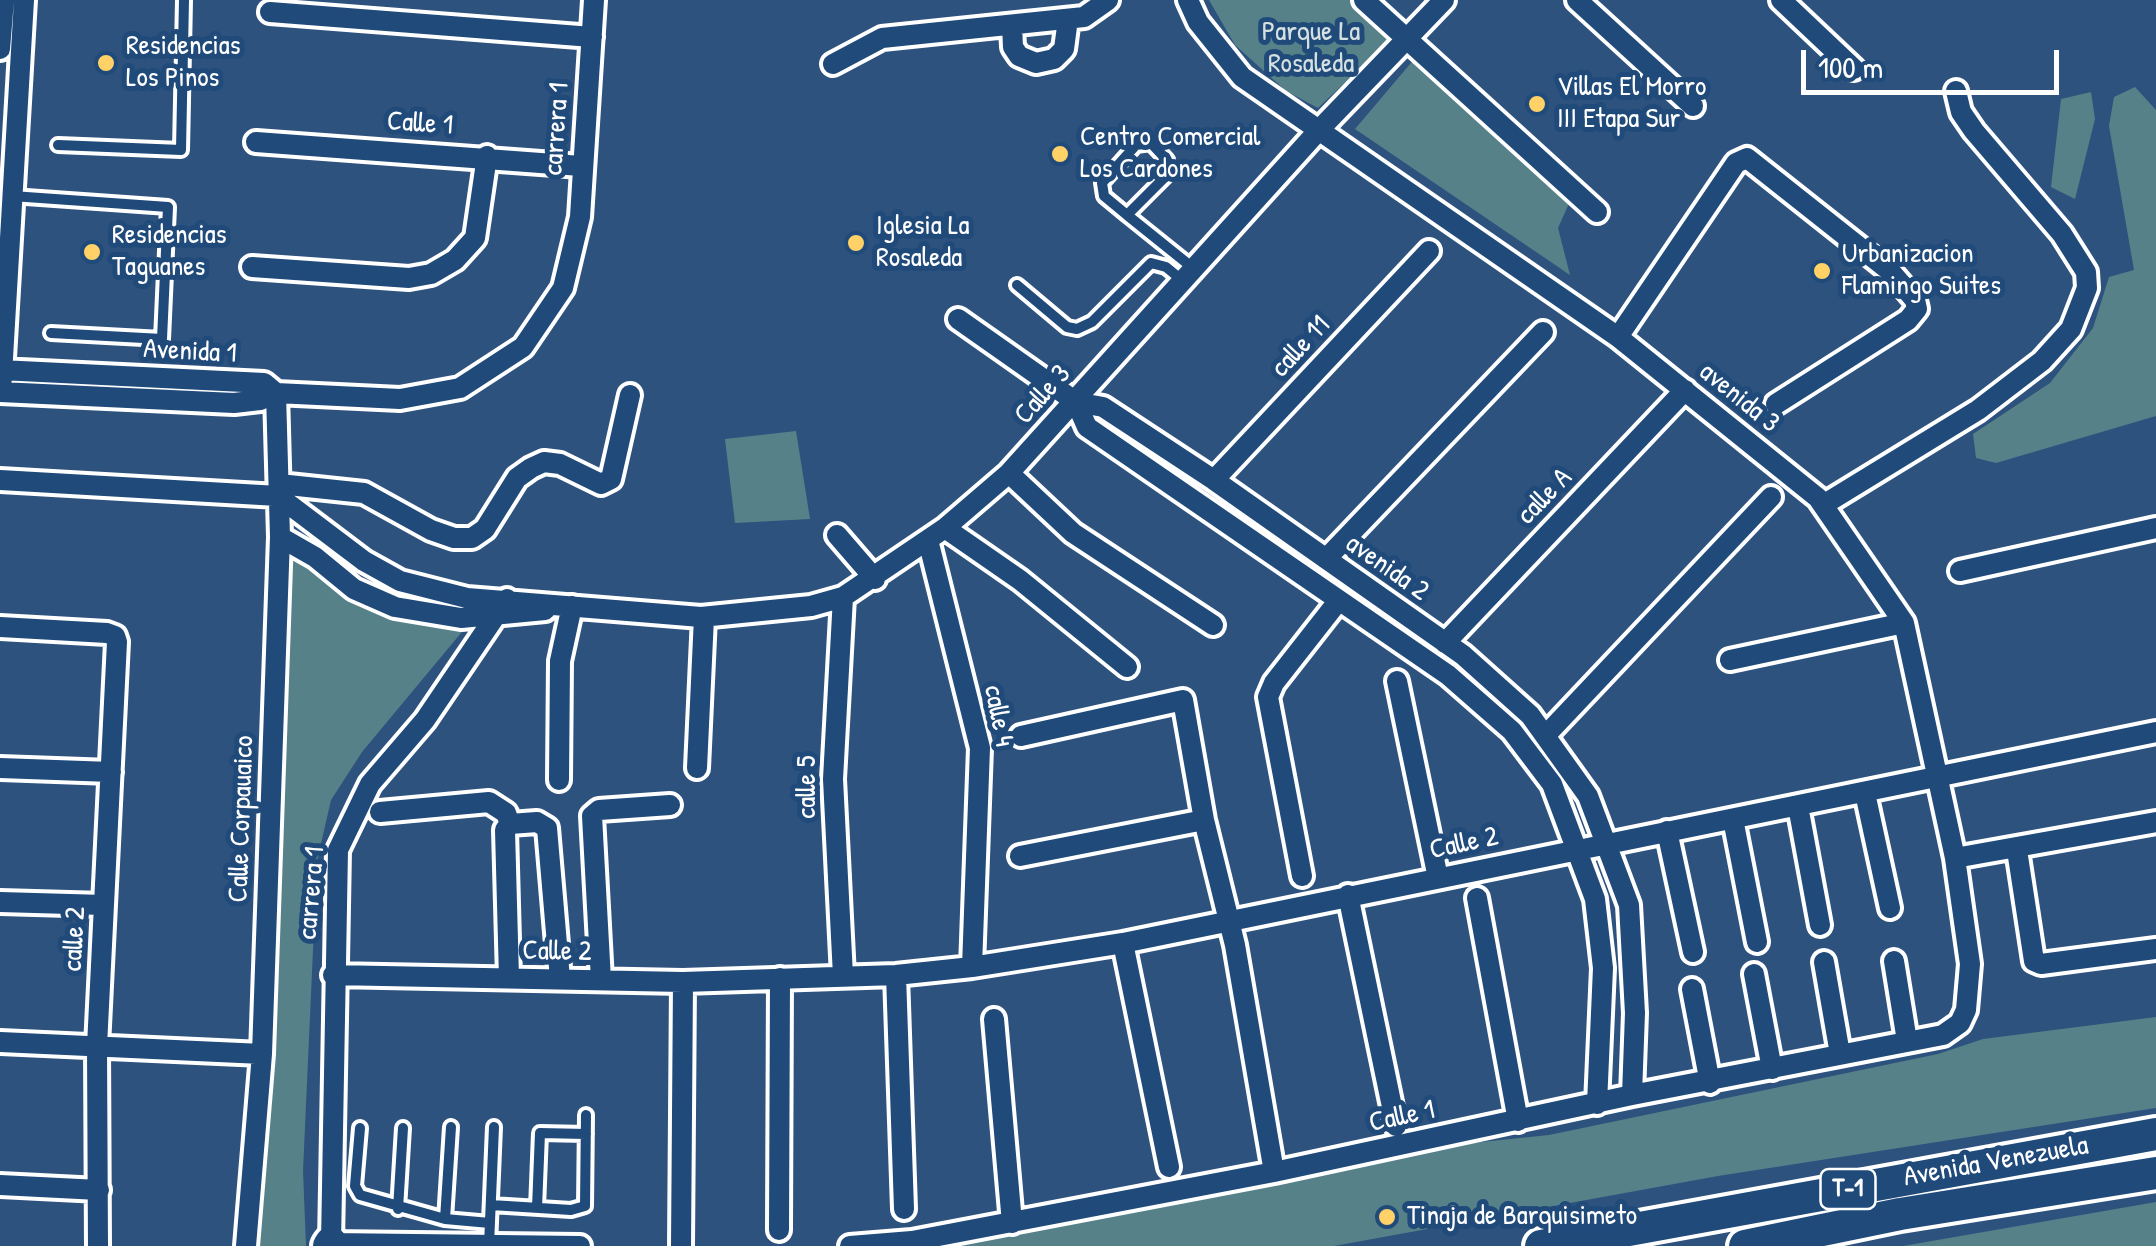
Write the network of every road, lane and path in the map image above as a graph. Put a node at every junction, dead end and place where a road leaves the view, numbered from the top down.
1 (4, 0) edge
2 (24, 0) edge
3 (184, 0) edge
4 (594, 0) edge
5 (1108, 0) edge
6 (1188, 0) edge
7 (1364, 0) edge
8 (1444, 0) edge
9 (1577, 0) edge
10 (1781, 0) edge
11 (270, 12) dead end
12 (1068, 19) junction
13 (1012, 24) junction
14 (592, 37) junction
15 (1406, 40) junction
16 (0, 50) edge
17 (832, 64) dead end
18 (1854, 69) dead end
19 (1956, 90) dead end
20 (1693, 106) dead end
21 (1318, 131) junction
22 (256, 142) dead end
23 (58, 144) dead end
24 (487, 156) junction
25 (581, 166) junction
26 (12, 196) junction
27 (1597, 212) dead end
28 (1128, 214) junction
29 (1429, 250) dead end
30 (252, 267) dead end
31 (1188, 275) junction
32 (1016, 285) dead end
33 (958, 319) dead end
34 (1543, 332) dead end
35 (51, 333) dead end
36 (1618, 337) junction
37 (1, 370) edge
38 (1685, 390) junction
39 (0, 392) edge
40 (276, 392) junction
41 (630, 395) dead end
42 (1076, 402) junction
43 (1776, 404) dead end
44 (1009, 473) junction
45 (0, 480) edge
46 (1214, 480) junction
47 (279, 490) junction
48 (1770, 497) dead end
49 (1823, 505) junction
50 (2156, 528) edge
51 (936, 534) junction
52 (837, 535) dead end
53 (280, 537) junction
54 (1326, 559) junction
55 (1960, 571) dead end
56 (875, 579) junction
57 (843, 597) junction
58 (507, 599) junction
59 (1339, 600) junction
60 (572, 606) junction
61 (494, 617) junction
62 (704, 617) junction
63 (1904, 623) junction
64 (1213, 625) dead end
65 (0, 627) edge
66 (1445, 643) junction
67 (1730, 660) dead end
68 (1127, 667) dead end
69 (1397, 681) dead end
70 (2156, 732) edge
71 (1021, 736) dead end
72 (1546, 736) junction
73 (0, 768) edge
74 (697, 768) dead end
75 (111, 772) junction
76 (1939, 777) junction
77 (559, 780) dead end
78 (1865, 792) junction
79 (670, 805) dead end
80 (1798, 806) junction
81 (380, 812) dead end
82 (1732, 819) junction
83 (1204, 820) junction
84 (2156, 822) edge
85 (510, 824) junction
86 (1666, 831) junction
87 (1608, 842) junction
88 (1578, 848) junction
89 (2017, 850) junction
90 (1020, 856) dead end
91 (1955, 858) junction
92 (1302, 876) dead end
93 (1438, 878) junction
94 (1348, 895) junction
95 (1477, 898) dead end
96 (0, 902) edge
97 (104, 905) junction
98 (1890, 908) dead end
99 (1230, 920) junction
100 (1820, 924) dead end
101 (1757, 942) dead end
102 (1123, 943) junction
103 (2156, 949) edge
104 (1692, 952) dead end
105 (1894, 961) dead end
106 (1824, 962) dead end
107 (972, 967) junction
108 (1754, 974) dead end
109 (334, 975) junction
110 (896, 975) junction
111 (842, 976) junction
112 (509, 978) junction
113 (780, 978) junction
114 (560, 979) junction
115 (601, 980) junction
116 (683, 982) junction
117 (1692, 989) dead end
118 (994, 1019) dead end
119 (1960, 1023) joint
120 (1907, 1041) junction
121 (0, 1042) edge
122 (97, 1046) junction
123 (262, 1054) junction
124 (1840, 1054) junction
125 (1772, 1069) junction
126 (1710, 1083) junction
127 (1632, 1095) junction
128 (1597, 1104) junction
129 (586, 1115) dead end
130 (1518, 1121) junction
131 (451, 1126) dead end
132 (1396, 1126) dead end
133 (494, 1127) dead end
134 (360, 1128) dead end
135 (403, 1128) dead end
136 (586, 1134) junction
137 (2156, 1134) edge
138 (1169, 1167) dead end
139 (1274, 1172) junction
140 (2156, 1172) edge
141 (0, 1186) edge
142 (99, 1190) junction
143 (491, 1205) junction
144 (398, 1208) junction
145 (538, 1208) junction
146 (904, 1209) dead end
147 (445, 1219) junction
148 (1012, 1222) junction
149 (779, 1230) dead end
150 (490, 1234) edge
151 (330, 1245) edge
152 (98, 1246) edge
153 (246, 1246) edge
154 (580, 1246) edge
155 (682, 1246) edge
156 (850, 1246) edge
157 (1541, 1246) edge
158 (1745, 1246) edge

1 - 16 street
2 - 26 street
3 - 23 lane
4 - 14 street, carrera 1
5 - 12 street
6 - 21 street, avenida 3
7 - 15 street
8 - 15 street, Calle 3
9 - 20 street
10 - 18 street
11 - 14 street
12 - 13 street
12 - 13 street
13 - 17 street
14 - 25 street, carrera 1
15 - 21 street, Calle 3
15 - 27 street
19 - 49 street
21 - 31 street, Calle 3
21 - 36 street, avenida 3
22 - 24 street, Calle 1
24 - 25 street, Calle 1
24 - 30 street
25 - 40 street, carrera 1
26 - 35 lane
26 - 37 street
28 - 28 lane
28 - 31 lane
29 - 46 street, calle 11
31 - 32 lane
31 - 42 street, Calle 3
33 - 42 street
34 - 54 street
36 - 38 street, avenida 3
36 - 43 street
37 - 39 street
37 - 40 street, Avenida 1
38 - 49 street, avenida 3
38 - 66 street, calle A
39 - 40 street, Avenida 1
40 - 47 street, Calle Corpauaico
41 - 47 street
42 - 44 street, Calle 3
42 - 46 street, avenida 2
42 - 59 street
44 - 51 street, Calle 3
44 - 64 street
45 - 47 street
46 - 54 street, avenida 2
47 - 53 street, Calle Corpauaico
47 - 58 street
48 - 72 street
49 - 63 street, avenida 3
50 - 55 street
51 - 56 street, Calle 3
51 - 68 street
51 - 107 street, calle 4
52 - 56 street
53 - 61 street
53 - 123 street, Calle Corpauaico
54 - 66 street, avenida 2
56 - 57 street, Calle 3
57 - 62 street, Calle 3
57 - 111 street, calle 5
58 - 60 street
58 - 61 street, carrera 1
59 - 88 street
59 - 92 street
60 - 61 street
60 - 62 street, Calle 3
60 - 77 street
61 - 109 street, carrera 1
62 - 74 street
63 - 67 street
63 - 76 street, avenida 3
65 - 75 street, calle 2
66 - 72 street, avenida 2
69 - 93 street
70 - 76 street, Calle 2
71 - 83 street
72 - 87 street, avenida 2
73 - 75 street
75 - 97 street, calle 2
76 - 78 street, Calle 2
76 - 91 street, avenida 3
78 - 80 street, Calle 2
78 - 98 street
79 - 115 street
80 - 82 street, Calle 2
80 - 100 street
81 - 85 street
82 - 86 street, Calle 2
82 - 101 street
83 - 90 street
83 - 99 street
84 - 89 street
85 - 112 street
85 - 114 street
86 - 87 street, Calle 2
86 - 104 street
87 - 88 street, Calle 2
87 - 127 street, avenida 2
88 - 93 street, Calle 2
88 - 128 street
89 - 91 street
89 - 103 street
91 - 119 street, avenida 3
93 - 94 street, Calle 2
94 - 99 street, Calle 2
94 - 132 street
95 - 130 street
96 - 97 street
97 - 122 street, calle 2
99 - 102 street, Calle 2
99 - 139 street
102 - 107 street, Calle 2
102 - 138 street
105 - 120 street
106 - 124 street
107 - 110 street, Calle 2
108 - 125 street
109 - 112 street, Calle 2
109 - 151 street, carrera 1
110 - 111 street, Calle 2
110 - 146 street
111 - 113 street, Calle 2
112 - 114 street, Calle 2
113 - 116 street, Calle 2
113 - 149 street
114 - 115 street, Calle 2
115 - 116 street, Calle 2
116 - 155 street
117 - 126 street
118 - 148 street
119 - 120 street, Calle 1
120 - 124 street, Calle 1
121 - 122 street
122 - 123 street
122 - 142 street, calle 2
123 - 153 street, Calle Corpauaico
124 - 125 street, Calle 1
125 - 126 street, Calle 1
126 - 127 street, Calle 1
127 - 128 street, Calle 1
128 - 130 street, Calle 1
129 - 136 lane
130 - 139 street, Calle 1
131 - 147 lane
133 - 143 lane
134 - 144 lane
135 - 144 lane
136 - 145 lane
136 - 145 lane
137 - 157 main road, Avenida Venezuela / T-1
139 - 148 street, Calle 1
140 - 158 main road, Avenida Venezuela / T-1
141 - 142 street
142 - 152 street, calle 2
143 - 145 lane
143 - 150 lane
144 - 147 lane
147 - 150 lane
148 - 156 street, Calle 1
150 - 151 street
150 - 154 street

